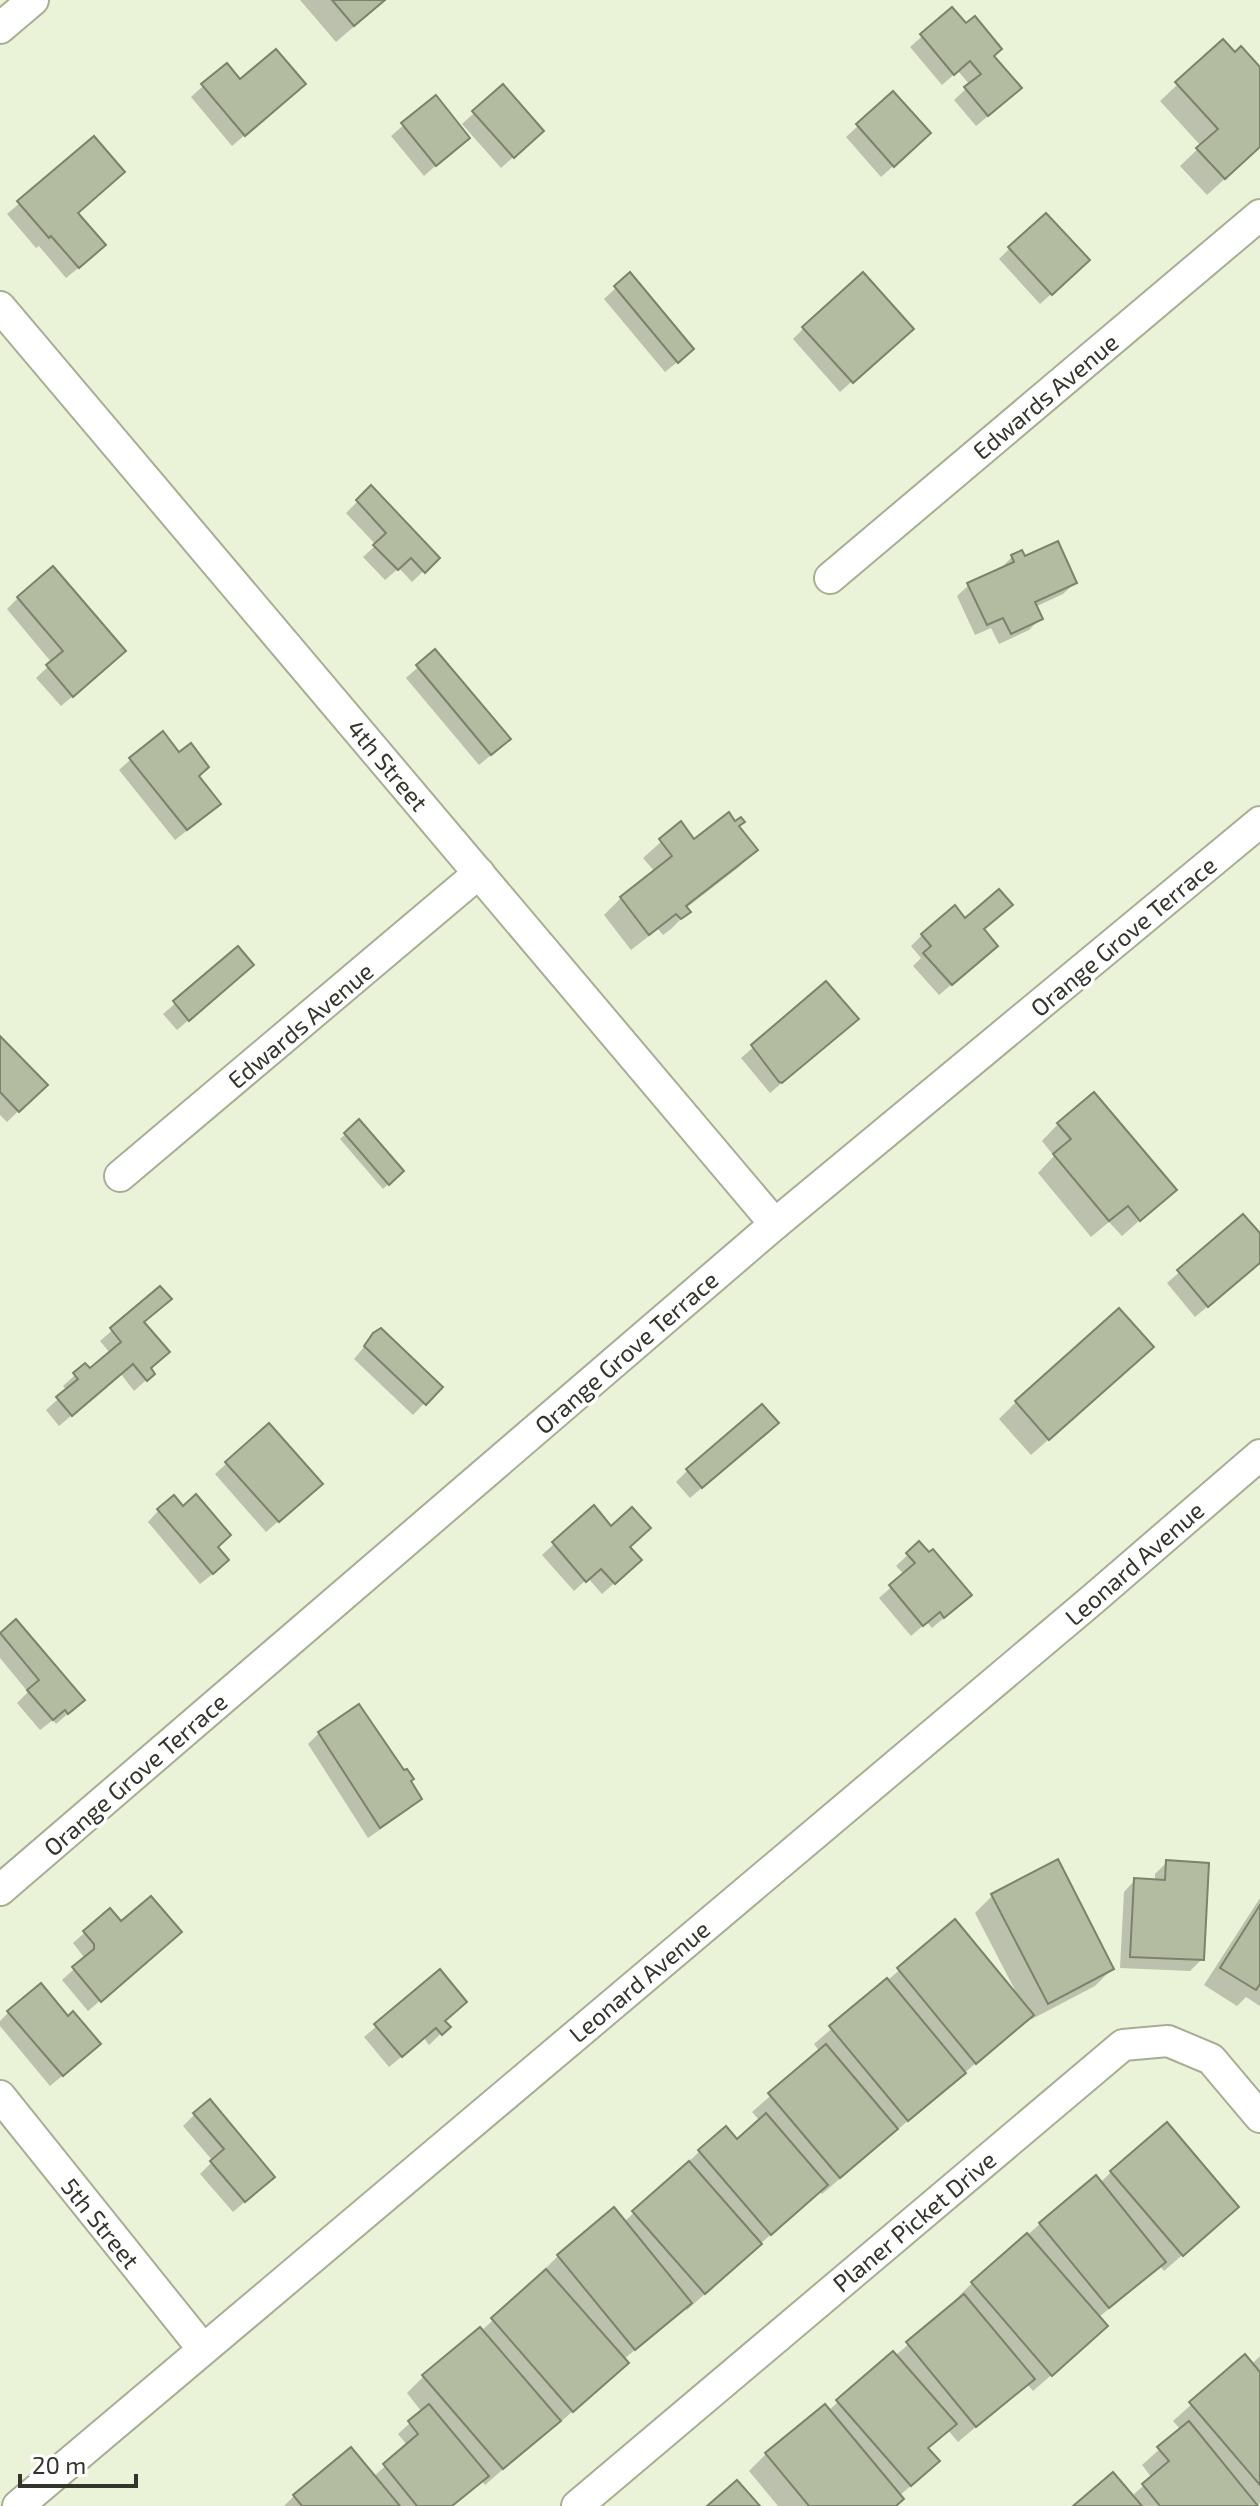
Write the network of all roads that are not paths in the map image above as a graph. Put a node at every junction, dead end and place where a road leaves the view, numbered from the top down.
1 (33, 0) edge
2 (0, 28) edge
3 (1260, 215) edge
4 (0, 307) edge
5 (830, 578) dead end
6 (1260, 822) edge
7 (479, 873) junction
8 (120, 1176) dead end
9 (775, 1224) junction
10 (1260, 1455) edge
11 (0, 1890) edge
12 (0, 2096) edge
13 (1260, 2117) edge
14 (203, 2349) junction
15 (18, 2506) edge
16 (577, 2506) edge

1 - 2 street
3 - 5 street, Edwards Avenue
4 - 7 street, 4th Street
6 - 9 street, Orange Grove Terrace
7 - 8 street, Edwards Avenue
7 - 9 street, 4th Street
9 - 11 street, Orange Grove Terrace
10 - 14 street, Leonard Avenue
12 - 14 street, 5th Street
13 - 16 street, Planer Picket Drive
14 - 15 street, Leonard Avenue

